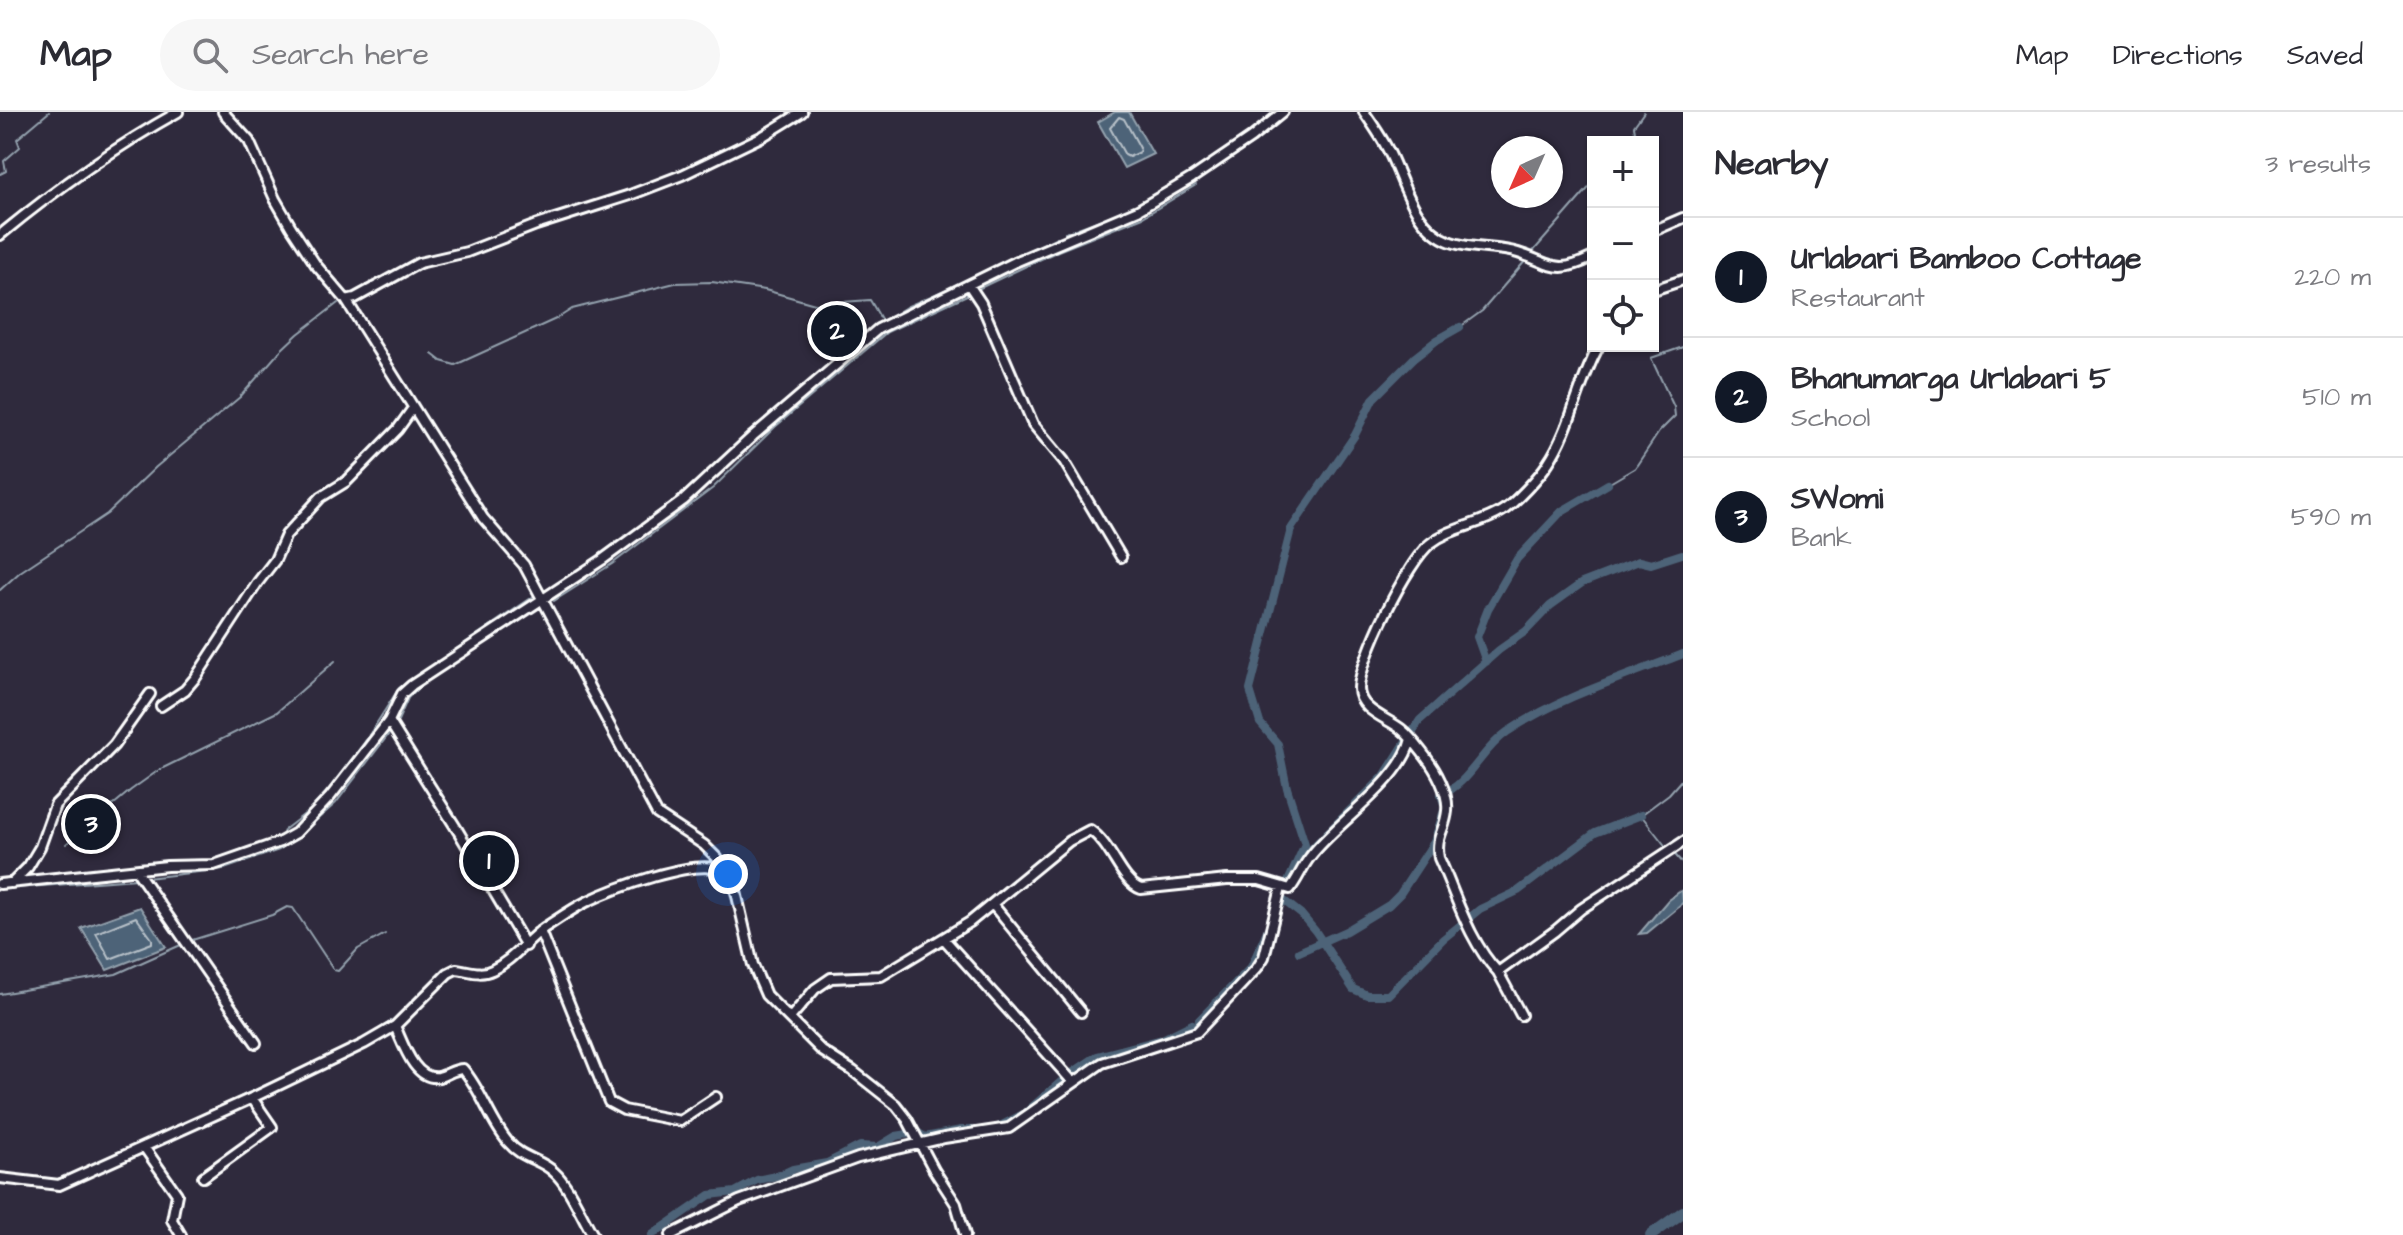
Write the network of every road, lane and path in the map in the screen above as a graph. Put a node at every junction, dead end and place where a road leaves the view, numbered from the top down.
1 (178, 112) edge
2 (223, 112) edge
3 (802, 112) edge
4 (1283, 112) edge
5 (1364, 112) edge
6 (1683, 218) edge
7 (1659, 228) edge
8 (0, 235) edge
9 (1587, 260) edge
10 (1683, 280) edge
11 (969, 285) junction
12 (1659, 288) edge
13 (346, 300) junction
14 (1596, 352) edge
15 (413, 408) junction
16 (1121, 557) dead end
17 (543, 600) junction
18 (150, 694) dead end
19 (161, 706) dead end
20 (389, 721) junction
21 (1413, 744) junction
22 (1683, 842) edge
23 (136, 870) junction
24 (725, 872) junction
25 (12, 883) junction
26 (0, 884) edge
27 (1281, 888) junction
28 (993, 905) junction
29 (540, 931) junction
30 (944, 939) junction
31 (526, 946) junction
32 (1498, 972) junction
33 (1081, 1012) dead end
34 (787, 1015) junction
35 (1521, 1015) dead end
36 (395, 1026) junction
37 (256, 1043) dead end
38 (1072, 1081) junction
39 (716, 1097) dead end
40 (252, 1098) junction
41 (921, 1143) junction
42 (144, 1147) junction
43 (203, 1177) dead end
44 (0, 1178) edge
45 (181, 1235) edge
46 (593, 1235) edge
47 (671, 1235) edge
48 (965, 1235) edge

1 - 8 street
2 - 13 street
3 - 13 street
4 - 11 street
5 - 9 street
6 - 7 street
10 - 12 street
11 - 16 street
11 - 17 street
13 - 15 street
14 - 21 street
15 - 17 street
15 - 19 street
17 - 20 street
17 - 24 street
18 - 25 street
20 - 23 street
20 - 31 street
21 - 27 street
21 - 32 street
22 - 32 street
23 - 25 street
23 - 37 street
24 - 29 street
24 - 34 street
25 - 26 street
27 - 28 street
27 - 38 street
28 - 30 street
28 - 33 street
29 - 31 street
29 - 39 street
30 - 34 street
30 - 38 street
31 - 36 street
32 - 35 street
34 - 41 street
36 - 40 street
36 - 46 street
38 - 41 street
40 - 42 street
40 - 43 street
41 - 47 street
41 - 48 street
42 - 44 street
42 - 45 street

